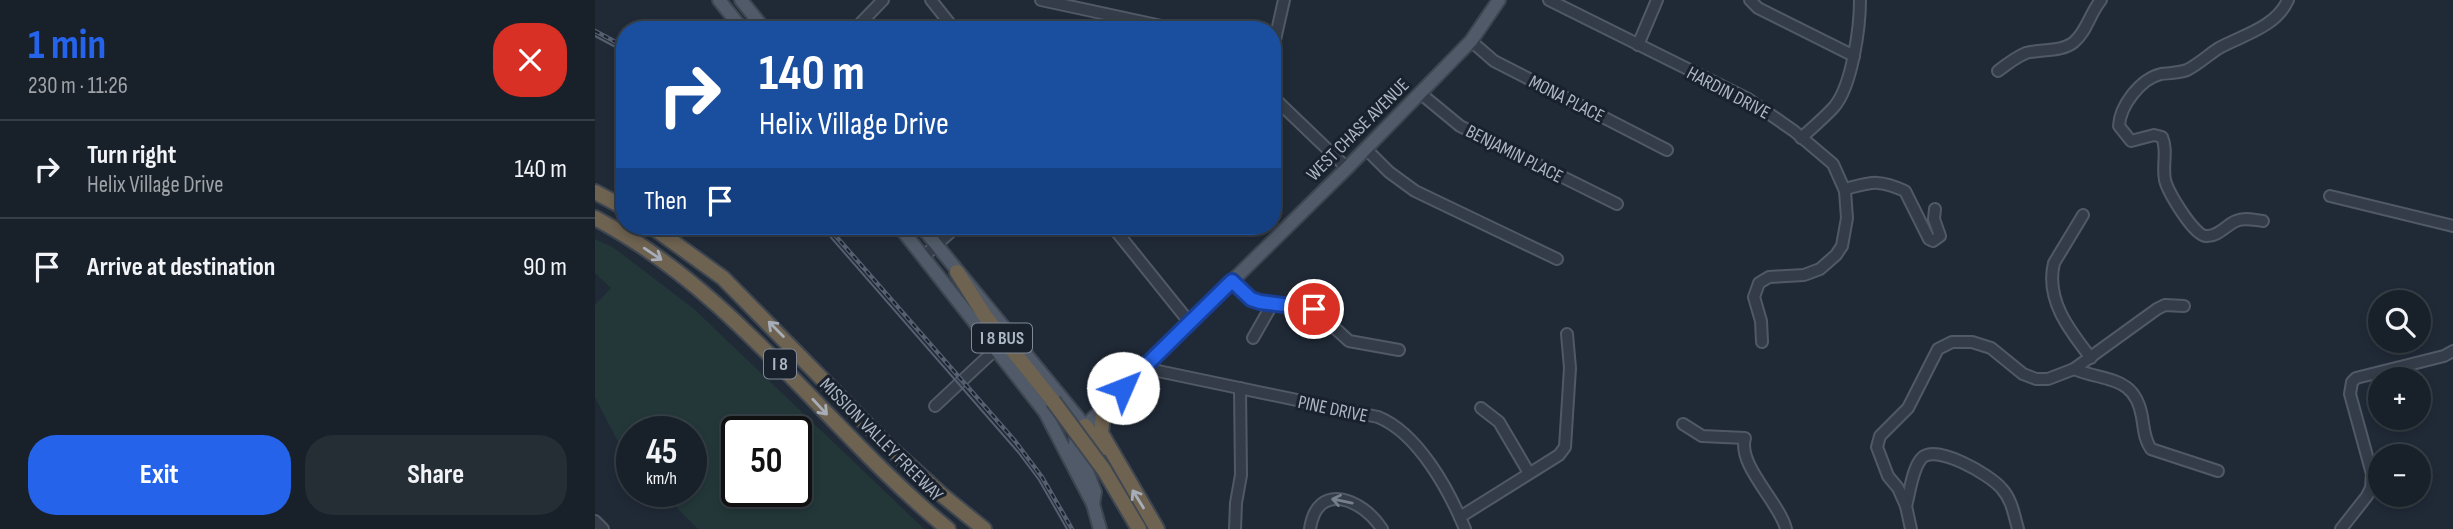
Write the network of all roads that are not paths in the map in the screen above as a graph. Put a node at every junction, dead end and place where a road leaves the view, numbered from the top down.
1 (719, 0) edge
2 (741, 0) edge
3 (883, 0) edge
4 (931, 0) edge
5 (1041, 0) edge
6 (1284, 0) edge
7 (1499, 0) edge
8 (1549, 0) edge
9 (1657, 0) edge
10 (1860, 0) edge
11 (2101, 0) edge
12 (2288, 0) edge
13 (1064, 2) edge
14 (1754, 4) edge
15 (736, 21) edge
16 (758, 21) edge
17 (863, 21) edge
18 (948, 21) edge
19 (1130, 21) edge
20 (1279, 21) edge
21 (1471, 41) junction
22 (1638, 45) junction
23 (1854, 56) junction
24 (1998, 71) dead end
25 (1420, 93) junction
26 (1281, 105) edge
27 (1801, 138) junction
28 (1366, 149) junction
29 (1667, 150) dead end
30 (1347, 168) junction
31 (1845, 190) junction
32 (595, 192) edge
33 (2330, 196) dead end
34 (616, 203) edge
35 (1617, 204) dead end
36 (1935, 209) dead end
37 (2083, 215) dead end
38 (595, 218) edge
39 (2263, 221) dead end
40 (2453, 226) edge
41 (616, 231) edge
42 (1281, 233) edge
43 (622, 235) edge
44 (664, 235) edge
45 (906, 235) edge
46 (928, 235) edge
47 (947, 235) edge
48 (1123, 235) edge
49 (1279, 235) edge
50 (936, 245) junction
51 (923, 257) junction
52 (1557, 259) dead end
53 (957, 272) junction
54 (1232, 281) junction
55 (1273, 303) junction
56 (2184, 306) dead end
57 (1190, 323) junction
58 (1567, 334) dead end
59 (1254, 338) dead end
60 (1762, 342) dead end
61 (996, 348) junction
62 (1399, 349) dead end
63 (2453, 351) edge
64 (2091, 358) junction
65 (1147, 365) junction
66 (2074, 369) junction
67 (1240, 388) junction
68 (1112, 399) junction
69 (935, 406) dead end
70 (1049, 406) junction
71 (1481, 408) dead end
72 (1683, 424) dead end
73 (1085, 426) junction
74 (1072, 463) junction
75 (1119, 468) junction
76 (2218, 471) dead end
77 (1529, 474) junction
78 (1093, 504) junction
79 (1906, 506) junction
80 (1460, 517) junction
81 (595, 522) edge
82 (603, 529) edge
83 (948, 529) edge
84 (984, 529) edge
85 (1100, 529) edge
86 (1139, 529) edge
87 (1157, 529) edge
88 (1235, 529) edge
89 (1310, 529) edge
90 (1382, 529) edge
91 (1465, 529) edge
92 (1786, 529) edge
93 (1911, 529) edge
94 (2018, 529) edge
95 (2341, 529) edge

1 - 15 main road
2 - 16 main road
3 - 17 street
4 - 18 street
5 - 13 street
6 - 20 street
7 - 21 main road, WEST CHASE AVENUE
8 - 22 street, HARDIN DRIVE
9 - 22 street
10 - 23 street
11 - 24 street
12 - 39 street
13 - 19 street
14 - 23 street
21 - 25 main road, WEST CHASE AVENUE
21 - 29 street, MONA PLACE
22 - 27 street, HARDIN DRIVE
23 - 27 street
25 - 28 main road, WEST CHASE AVENUE
25 - 35 street, BENJAMIN PLACE
26 - 30 street
27 - 31 street, HARDIN DRIVE
28 - 30 main road, WEST CHASE AVENUE
28 - 52 street
30 - 42 main road, WEST CHASE AVENUE
31 - 36 street
31 - 60 street, HARDIN DRIVE
32 - 34 highway
33 - 40 street
37 - 64 street
38 -> 41 highway, MISSION VALLEY FREEWAY / I 8
43 -> 83 highway, MISSION VALLEY FREEWAY / I 8
84 -> 44 highway, MISSION VALLEY FREEWAY / I 8
45 - 51 main road, I 8 BUS
46 - 50 main road, I 8 BUS
47 - 50 street
48 - 57 street
49 - 54 main road, WEST CHASE AVENUE
50 - 51 street
50 - 53 main road, I 8 BUS
51 - 61 main road, I 8 BUS
53 - 70 highway, I 8 BUS
53 - 73 main road
54 - 55 street
54 - 57 main road, WEST CHASE AVENUE
55 - 59 street
55 - 62 street
56 - 64 street
57 - 65 main road, WEST CHASE AVENUE
58 - 77 street
61 - 69 street
61 - 70 main road, I 8 BUS
63 - 95 street
64 - 66 street
65 - 67 street, PINE DRIVE
65 - 68 main road, WEST CHASE AVENUE
66 - 76 street
66 - 79 street
67 - 80 street, PINE DRIVE
67 - 88 street
68 - 73 main road, WEST CHASE AVENUE
68 - 75 highway
70 - 73 main road
70 - 74 main road, I 8 BUS
70 - 86 highway, I 8 BUS, bridge
71 - 77 street
72 - 92 street
73 - 74 main road
73 - 75 highway
73 - 78 main road
74 - 78 main road, I 8 BUS
87 -> 75 highway
77 - 80 street
78 - 85 main road, I 8 BUS
79 - 93 street
79 - 94 street
80 - 91 street, PINE DRIVE
81 - 82 street
90 -> 89 street

